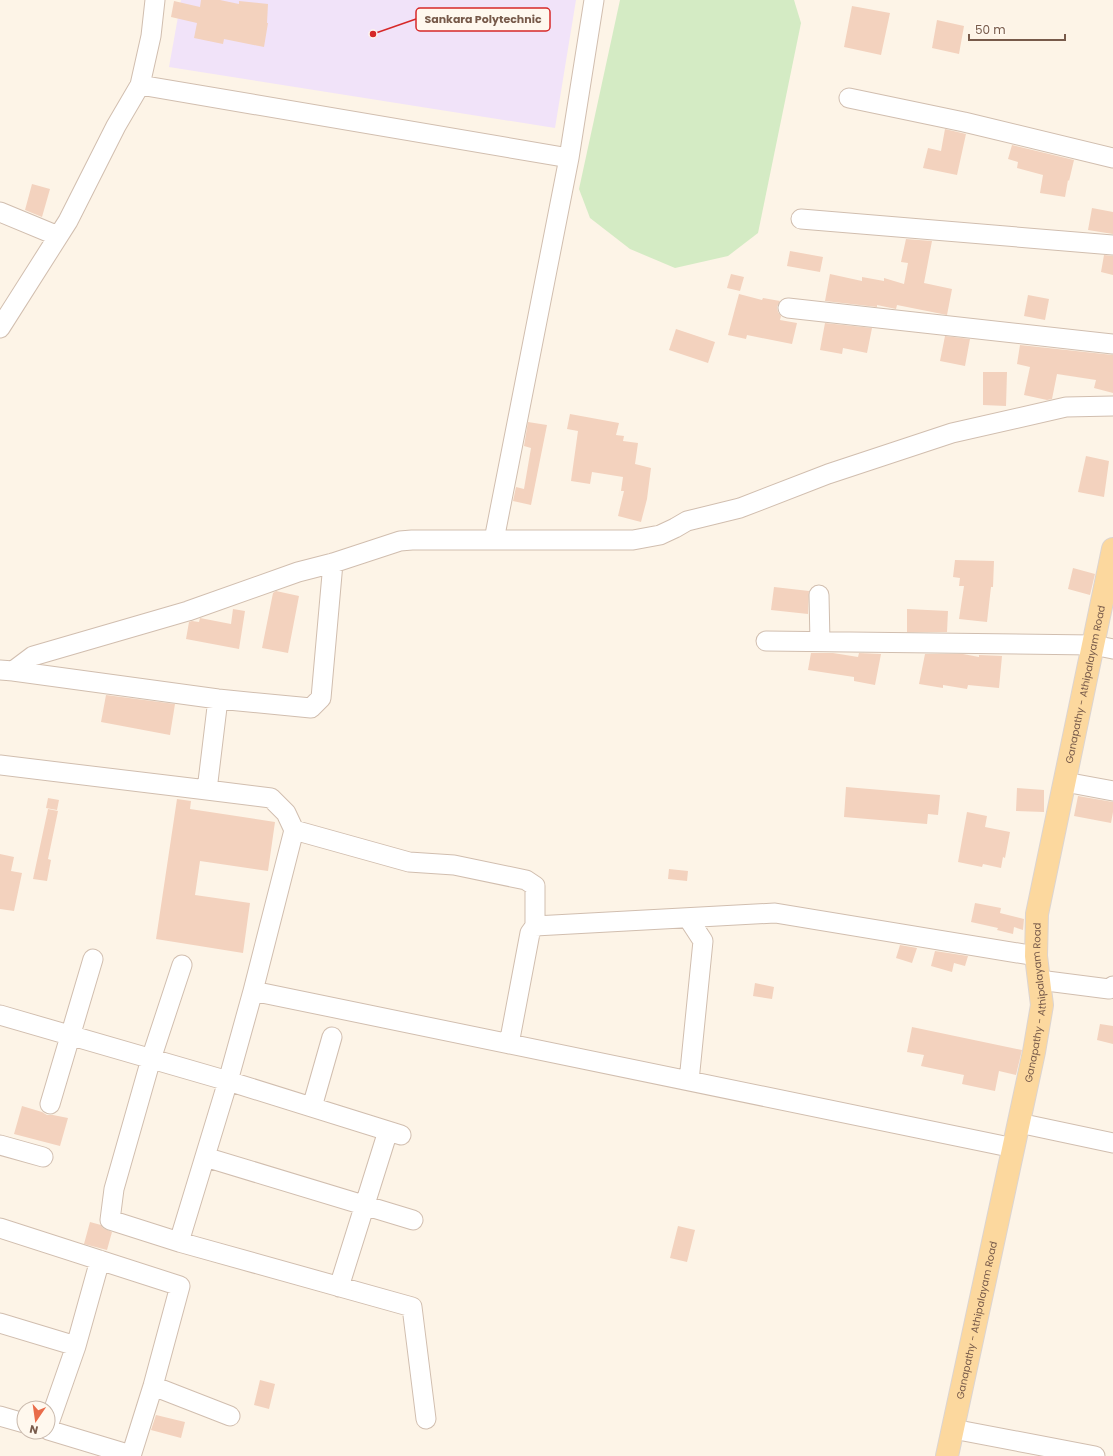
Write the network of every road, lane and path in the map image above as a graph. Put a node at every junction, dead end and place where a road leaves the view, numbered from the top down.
1 (155, 0) edge
2 (594, 0) edge
3 (140, 85) junction
4 (849, 98) dead end
5 (569, 158) junction
6 (1113, 158) edge
7 (0, 212) edge
8 (801, 219) dead end
9 (58, 236) junction
10 (1113, 245) edge
11 (788, 308) dead end
12 (1, 325) edge
13 (1113, 344) edge
14 (1113, 406) edge
15 (494, 540) junction
16 (1113, 549) edge
17 (333, 563) junction
18 (819, 595) dead end
19 (766, 641) dead end
20 (820, 642) junction
21 (1103, 647) edge
22 (7, 670) edge
23 (218, 699) junction
24 (0, 765) edge
25 (1065, 782) junction
26 (207, 790) junction
27 (1113, 791) edge
28 (294, 830) junction
29 (688, 918) junction
30 (535, 926) junction
31 (1036, 956) junction
32 (93, 959) dead end
33 (182, 965) dead end
34 (1039, 980) junction
35 (1113, 986) edge
36 (253, 991) junction
37 (0, 1015) edge
38 (71, 1036) junction
39 (332, 1037) dead end
40 (509, 1044) junction
41 (151, 1059) junction
42 (228, 1081) junction
43 (689, 1081) junction
44 (50, 1104) dead end
45 (312, 1107) junction
46 (1020, 1123) junction
47 (1112, 1140) edge
48 (0, 1145) edge
49 (1014, 1148) junction
50 (43, 1157) dead end
51 (205, 1157) junction
52 (364, 1206) junction
53 (413, 1220) dead end
54 (0, 1228) edge
55 (179, 1242) junction
56 (100, 1260) junction
57 (339, 1287) junction
58 (0, 1323) edge
59 (76, 1346) junction
60 (153, 1386) junction
61 (56, 1403) edge
62 (0, 1416) edge
63 (230, 1416) dead end
64 (426, 1419) dead end
65 (16, 1421) edge
66 (953, 1429) junction
67 (56, 1432) edge
68 (131, 1455) edge
69 (947, 1456) edge
70 (1095, 1456) edge

1 - 3 street
2 - 5 street
3 - 5 street
3 - 9 street
4 - 6 street
5 - 15 street
7 - 9 street
8 - 10 street
9 - 12 street
11 - 13 street
14 - 15 street
15 - 17 street
16 - 21 main road, Ganapathy - Athipalayam Road
17 - 22 street
17 - 23 street
18 - 20 street
19 - 20 street
20 - 21 street
21 - 25 main road, Ganapathy - Athipalayam Road
22 - 23 street
23 - 26 street
24 - 26 street
25 - 27 street
25 - 31 main road, Ganapathy - Athipalayam Road
26 - 28 street
28 - 30 street
28 - 36 street
29 - 30 street
29 - 31 street
29 - 43 street
30 - 40 street
31 - 34 main road, Ganapathy - Athipalayam Road
32 - 38 street
33 - 41 street
34 - 35 street
34 - 46 main road, Ganapathy - Athipalayam Road
36 - 40 street
36 - 42 street
37 - 38 street
38 - 41 street
38 - 44 street
39 - 45 street
40 - 43 street
41 - 42 street
41 - 55 street
42 - 45 street
42 - 51 street
43 - 49 street
45 - 52 street
46 - 47 street
46 - 49 main road, Ganapathy - Athipalayam Road
48 - 50 street
49 - 66 main road, Ganapathy - Athipalayam Road
51 - 52 street
51 - 55 street
52 - 53 street
52 - 57 street
54 - 56 street
55 - 57 street
56 - 59 street
56 - 60 street
57 - 64 street
58 - 59 street
59 - 61 street
60 - 63 street
60 - 68 street
62 - 65 street
66 - 69 main road, Ganapathy - Athipalayam Road
66 - 70 street
67 - 68 street

